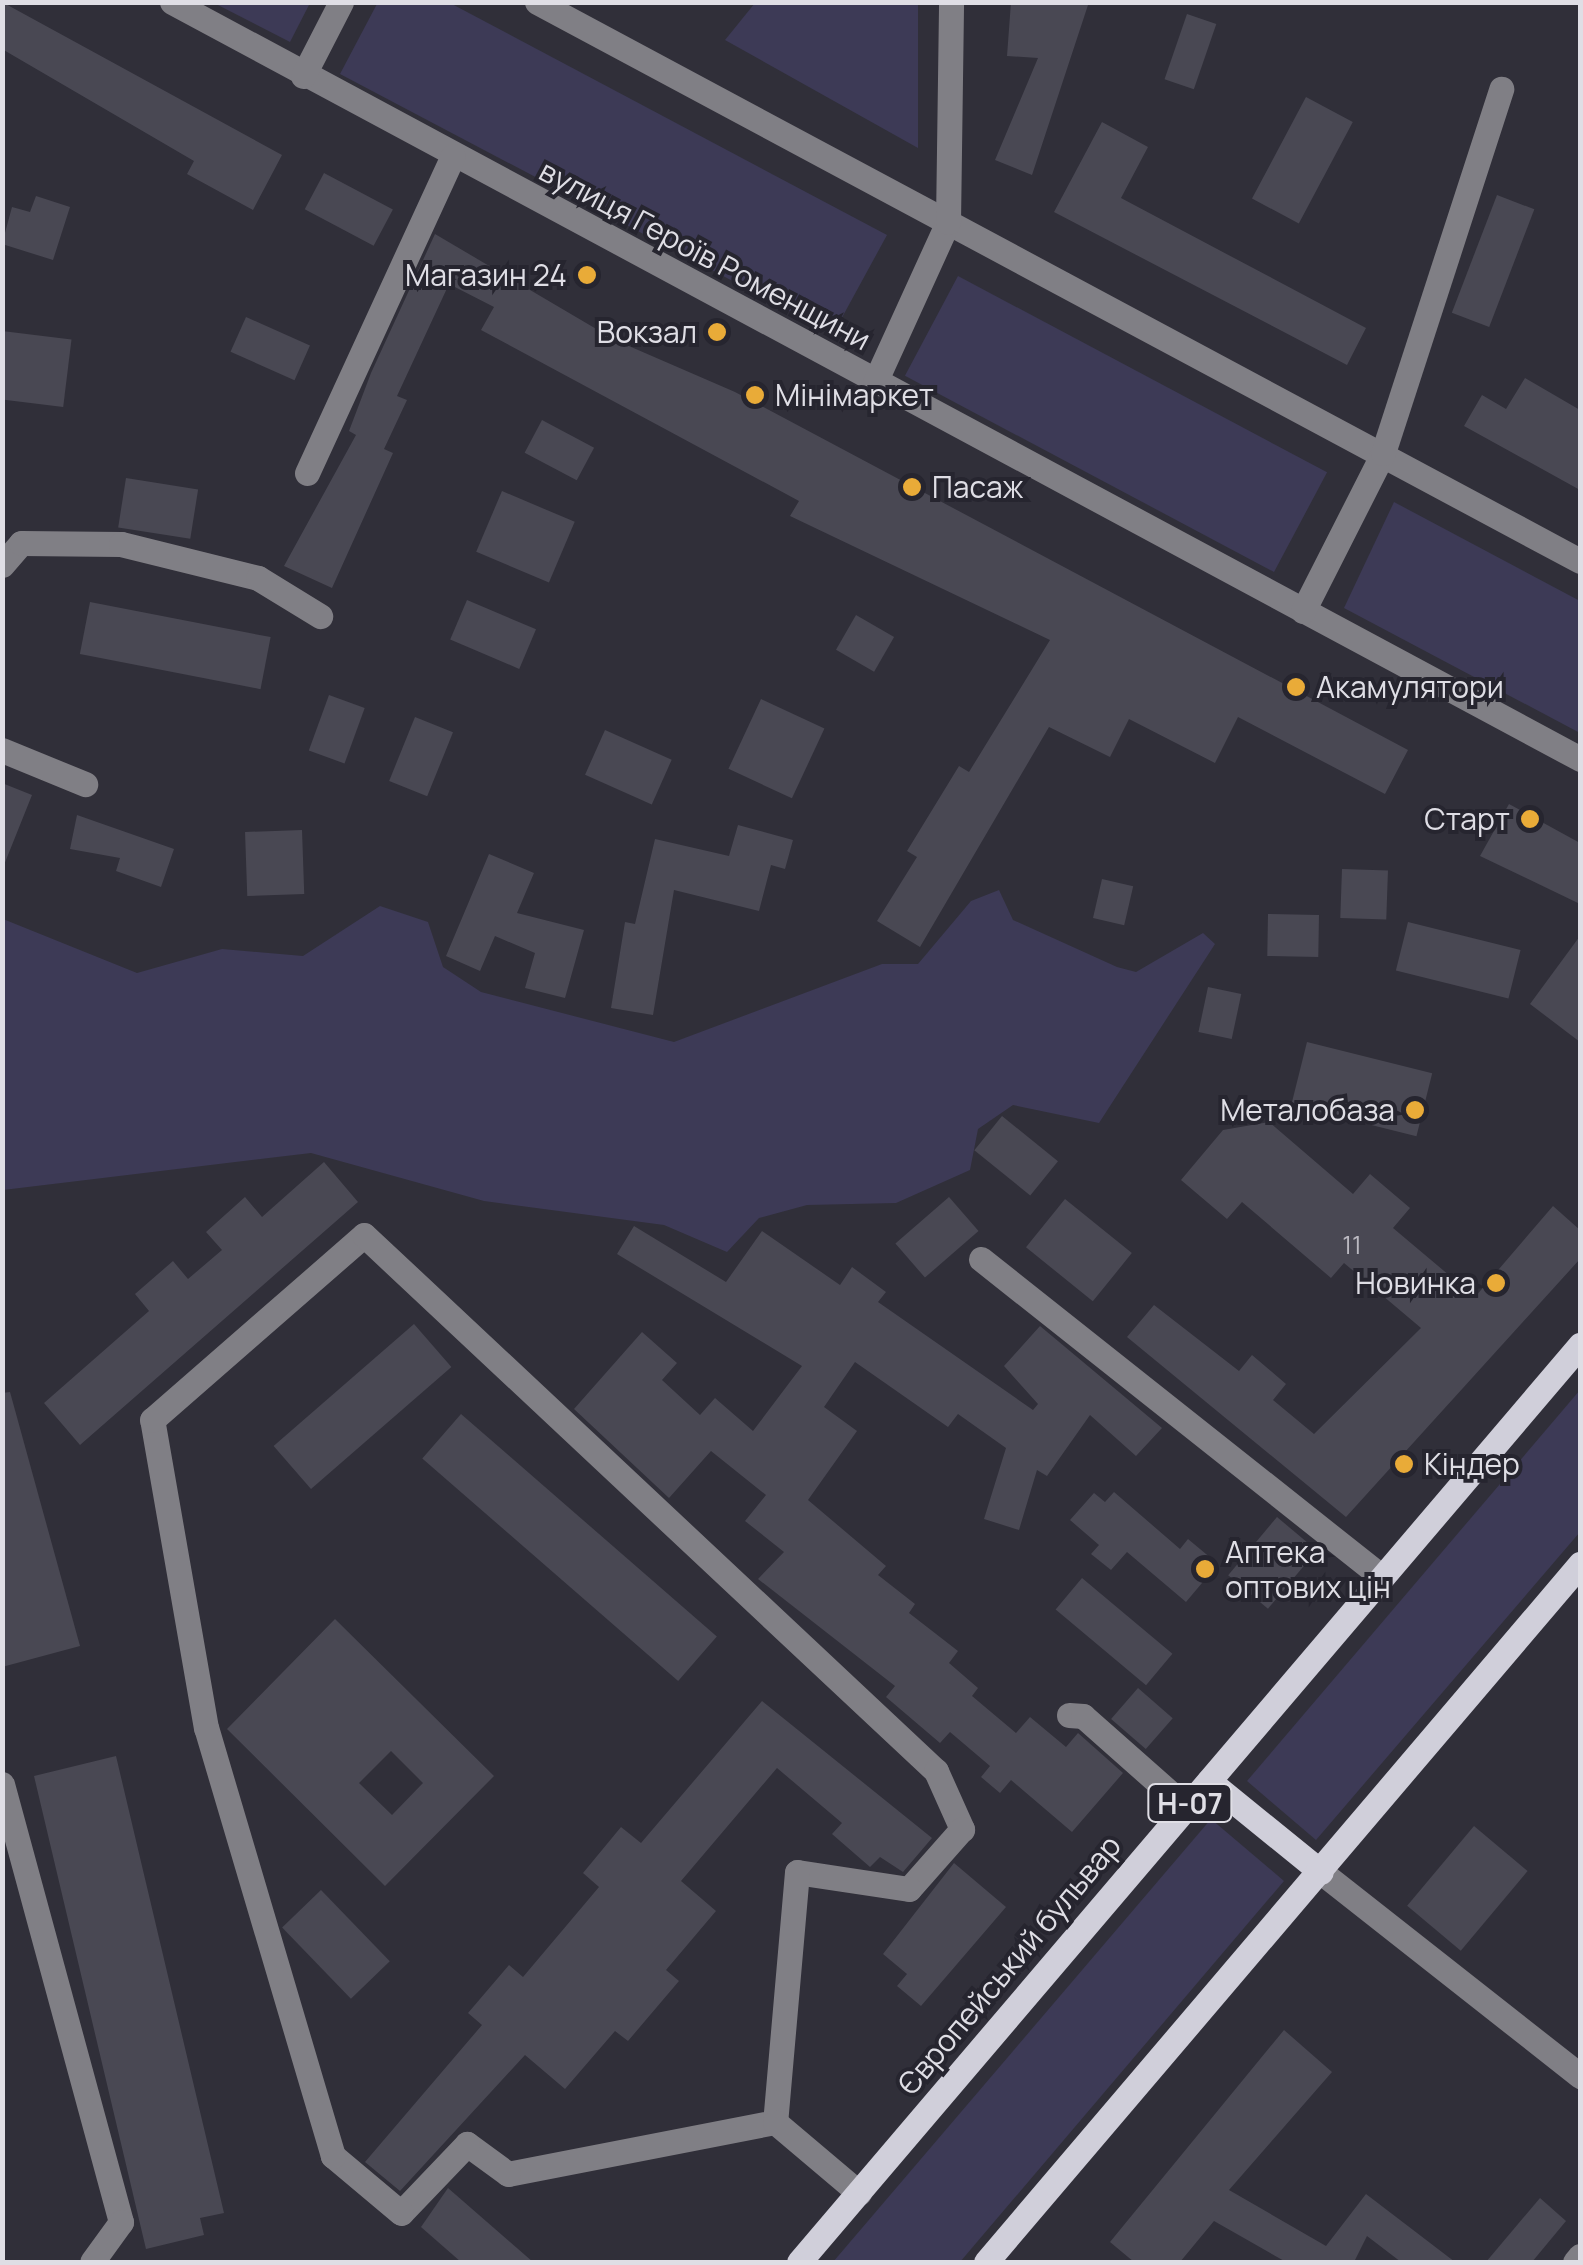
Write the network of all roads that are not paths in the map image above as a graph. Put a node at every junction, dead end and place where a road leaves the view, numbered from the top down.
1 (172, 2) edge
2 (341, 2) edge
3 (536, 2) edge
4 (951, 2) edge
5 (303, 76) junction
6 (1502, 89) dead end
7 (453, 156) junction
8 (948, 222) junction
9 (876, 382) junction
10 (1383, 453) junction
11 (306, 472) dead end
12 (1580, 561) edge
13 (2, 565) edge
14 (1303, 611) junction
15 (320, 616) dead end
16 (2, 750) edge
17 (1580, 759) edge
18 (85, 784) dead end
19 (981, 1259) dead end
20 (1580, 1345) edge
21 (1580, 1564) edge
22 (1382, 1577) junction
23 (1068, 1716) dead end
24 (1208, 1781) junction
25 (2, 1784) edge
26 (1186, 1807) junction
27 (1320, 1872) junction
28 (1580, 2076) edge
29 (775, 2122) junction
30 (858, 2192) junction
31 (1580, 2256) edge
32 (92, 2262) edge
33 (799, 2262) edge
34 (986, 2262) edge
35 (1576, 2262) edge

1 - 5 street, вулиця Героїв Роменщини
2 - 5 street
3 - 8 street
4 - 8 street
5 - 7 street, вулиця Героїв Роменщини
6 - 10 street
7 - 9 street, вулиця Героїв Роменщини
7 - 11 street
8 - 9 street
8 - 10 street
9 - 14 street, вулиця Героїв Роменщини
10 - 12 street
10 - 14 street
13 - 15 street
14 - 17 street, вулиця Героїв Роменщини
16 - 18 street
19 - 22 street
20 - 22 main road, Європейський бульвар / Н-07
21 - 27 main road
22 - 24 main road, Європейський бульвар / Н-07
23 - 26 street
24 - 26 main road, Європейський бульвар / Н-07
24 - 27 main road
25 - 32 street
26 - 30 main road, Європейський бульвар / Н-07
27 - 28 street
27 - 34 main road
29 - 29 street
29 - 30 street
30 - 33 main road, Європейський бульвар / Н-07
31 - 35 street

